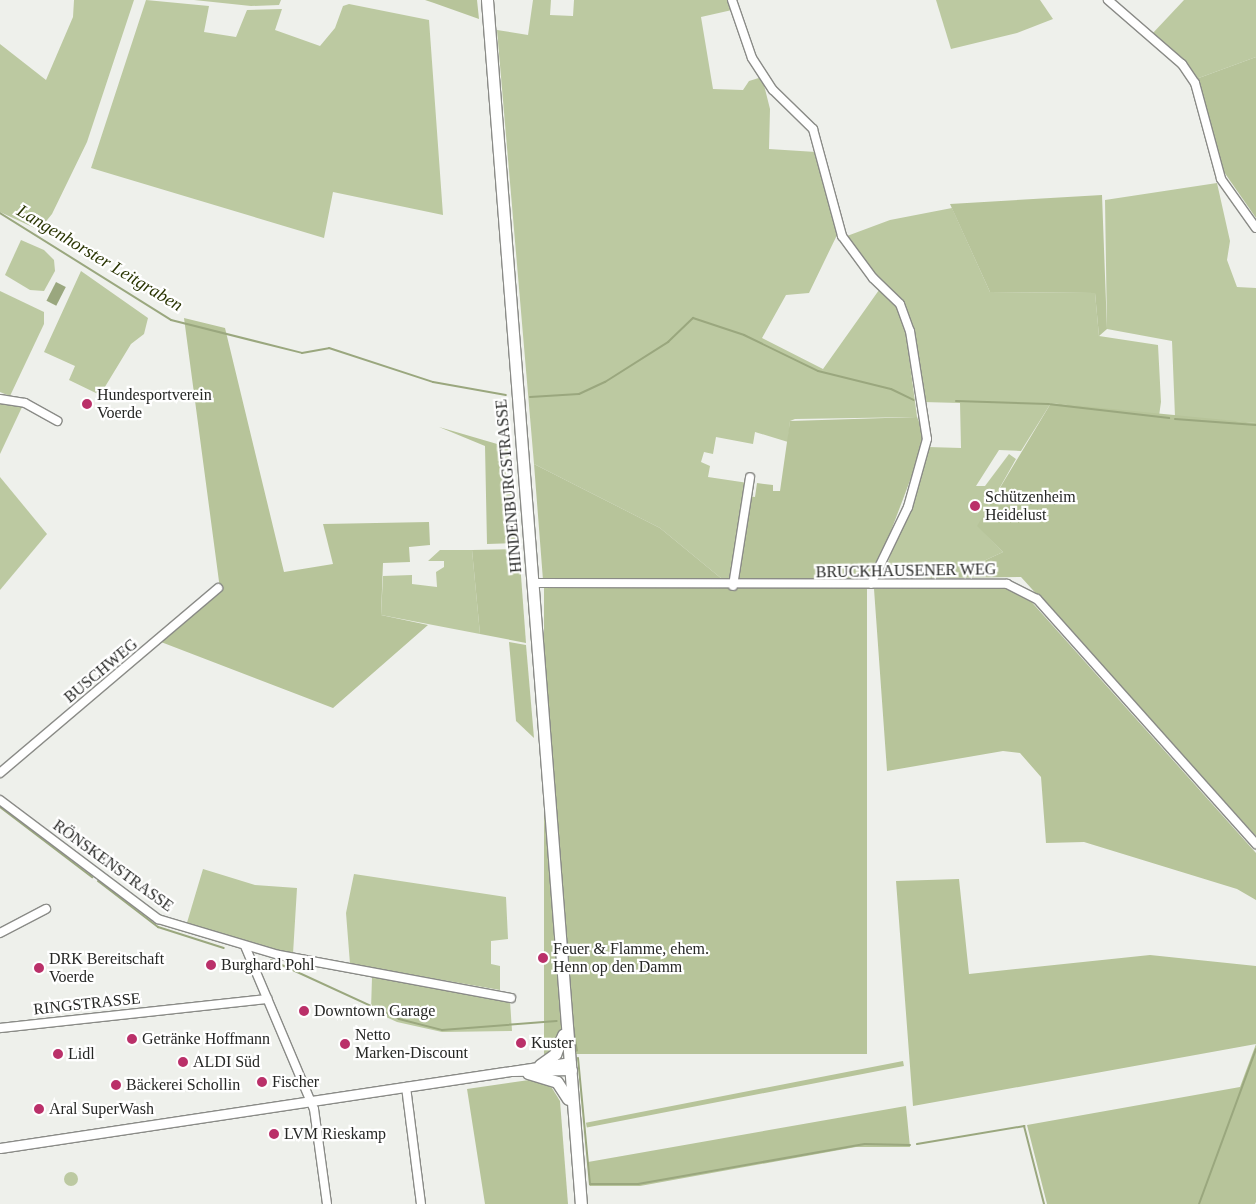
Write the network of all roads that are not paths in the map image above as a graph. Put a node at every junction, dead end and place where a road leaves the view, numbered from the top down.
1 (487, 0) edge
2 (732, 0) edge
3 (1108, 0) edge
4 (1256, 228) edge
5 (0, 399) edge
6 (57, 421) dead end
7 (750, 477) dead end
8 (533, 583) junction
9 (871, 584) junction
10 (733, 586) junction
11 (218, 588) dead end
12 (0, 773) edge
13 (0, 800) edge
14 (1256, 844) edge
15 (46, 909) dead end
16 (0, 933) edge
17 (245, 946) junction
18 (562, 969) junction
19 (511, 998) dead end
20 (267, 999) junction
21 (0, 1028) edge
22 (563, 1035) junction
23 (540, 1065) junction
24 (568, 1066) junction
25 (511, 1071) junction
26 (528, 1073) junction
27 (406, 1087) junction
28 (568, 1099) junction
29 (309, 1101) junction
30 (32, 1142) junction
31 (0, 1144) edge
32 (0, 1148) edge
33 (578, 1167) junction
34 (327, 1204) edge
35 (421, 1204) edge
36 (581, 1204) edge

1 - 8 main road, HINDENBURGSTRASSE
2 - 9 street
3 - 4 street
5 - 6 street
7 - 10 street
8 - 10 street, BRUCKHAUSENER WEG
8 - 18 main road, HINDENBURGSTRASSE
9 - 10 street, BRUCKHAUSENER WEG
9 - 14 street, BRUCKHAUSENER WEG
11 - 12 street, BUSCHWEG
13 - 17 street, RÖNSKENSTRASSE
15 - 16 street
17 - 19 street, RÖNSKENSTRASSE
17 - 20 street
18 - 22 main road, HINDENBURGSTRASSE
18 - 24 main road, HINDENBURGSTRASSE
20 - 21 street, RINGSTRASSE
20 - 29 street
22 - 23 main road
22 - 24 main road, HINDENBURGSTRASSE
23 - 24 street
23 - 25 street
24 - 26 street
24 - 28 main road, HINDENBURGSTRASSE
24 - 33 main road, HINDENBURGSTRASSE
25 - 26 street
25 - 27 street
26 - 28 main road
27 - 29 street
27 - 35 street
28 - 33 main road, HINDENBURGSTRASSE
29 - 30 street
29 - 34 street
30 - 31 street
30 - 32 street
33 - 36 main road, HINDENBURGSTRASSE

